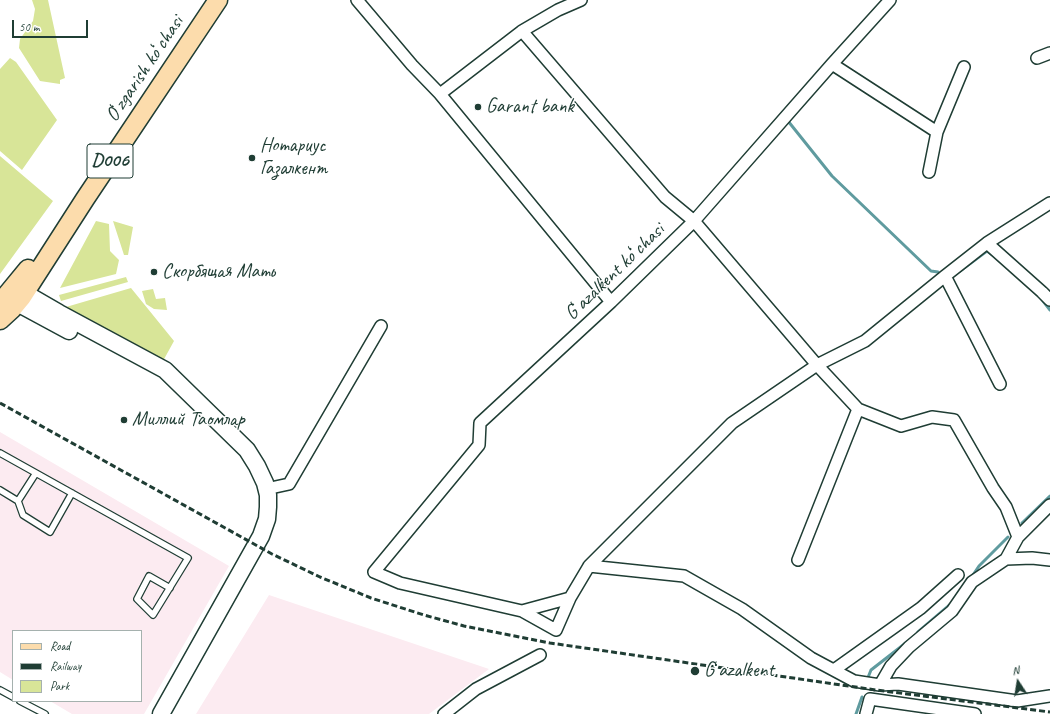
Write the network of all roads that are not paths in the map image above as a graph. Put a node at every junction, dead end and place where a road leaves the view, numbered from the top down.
1 (206, 0) edge
2 (218, 0) edge
3 (357, 0) edge
4 (581, 0) edge
5 (890, 0) edge
6 (522, 31) junction
7 (1050, 53) edge
8 (1037, 58) dead end
9 (832, 64) junction
10 (964, 67) dead end
11 (440, 94) junction
12 (937, 132) junction
13 (930, 172) dead end
14 (1050, 203) edge
15 (694, 221) junction
16 (987, 244) junction
17 (945, 276) junction
18 (12, 297) edge
19 (1050, 300) edge
20 (611, 302) junction
21 (0, 320) edge
22 (382, 326) dead end
23 (817, 365) junction
24 (1000, 384) dead end
25 (858, 410) junction
26 (0, 453) edge
27 (36, 473) junction
28 (266, 489) junction
29 (0, 490) edge
30 (72, 493) junction
31 (18, 501) junction
32 (1050, 505) edge
33 (1018, 537) junction
34 (1006, 559) junction
35 (798, 560) dead end
36 (1050, 560) edge
37 (589, 566) junction
38 (958, 575) dead end
39 (170, 588) junction
40 (570, 598) junction
41 (522, 611) junction
42 (540, 655) dead end
43 (834, 670) junction
44 (880, 686) junction
45 (0, 690) edge
46 (12, 696) edge
47 (1050, 696) edge
48 (22, 702) edge
49 (45, 714) edge
50 (162, 714) edge
51 (444, 714) edge
52 (866, 714) edge
53 (975, 714) edge

1 - 18 main road, Oʻzgarish koʻchasi / D006
2 - 18 main road, Oʻzgarish koʻchasi / D006
3 - 11 street
4 - 6 street
5 - 9 street, Gʻazalkent koʻchasi
6 - 11 street
6 - 15 street
7 - 8 street
9 - 12 street
9 - 15 street, Gʻazalkent koʻchasi
10 - 12 street
11 - 20 street
12 - 13 street
14 - 16 street
15 - 20 street, Gʻazalkent koʻchasi
15 - 23 street
16 - 17 street
16 - 19 street
17 - 23 street
17 - 24 street
18 - 21 main road, Oʻzgarish koʻchasi / D006
18 - 28 main road
20 - 41 street, Gʻazalkent koʻchasi
22 - 28 street
23 - 25 street
23 - 37 street
25 - 33 street
25 - 35 street
26 - 27 lane
27 - 30 lane
27 - 31 lane
28 - 50 main road
29 - 31 lane
30 - 31 lane
30 - 39 lane
32 - 33 street
33 - 34 street
34 - 36 street
34 - 44 street
37 - 40 street
37 - 43 street
38 - 43 street
39 - 39 lane
40 - 41 street
40 - 41 street
42 - 51 street
43 - 44 street
44 - 47 street
45 - 46 lane
48 - 49 lane
52 - 53 street

